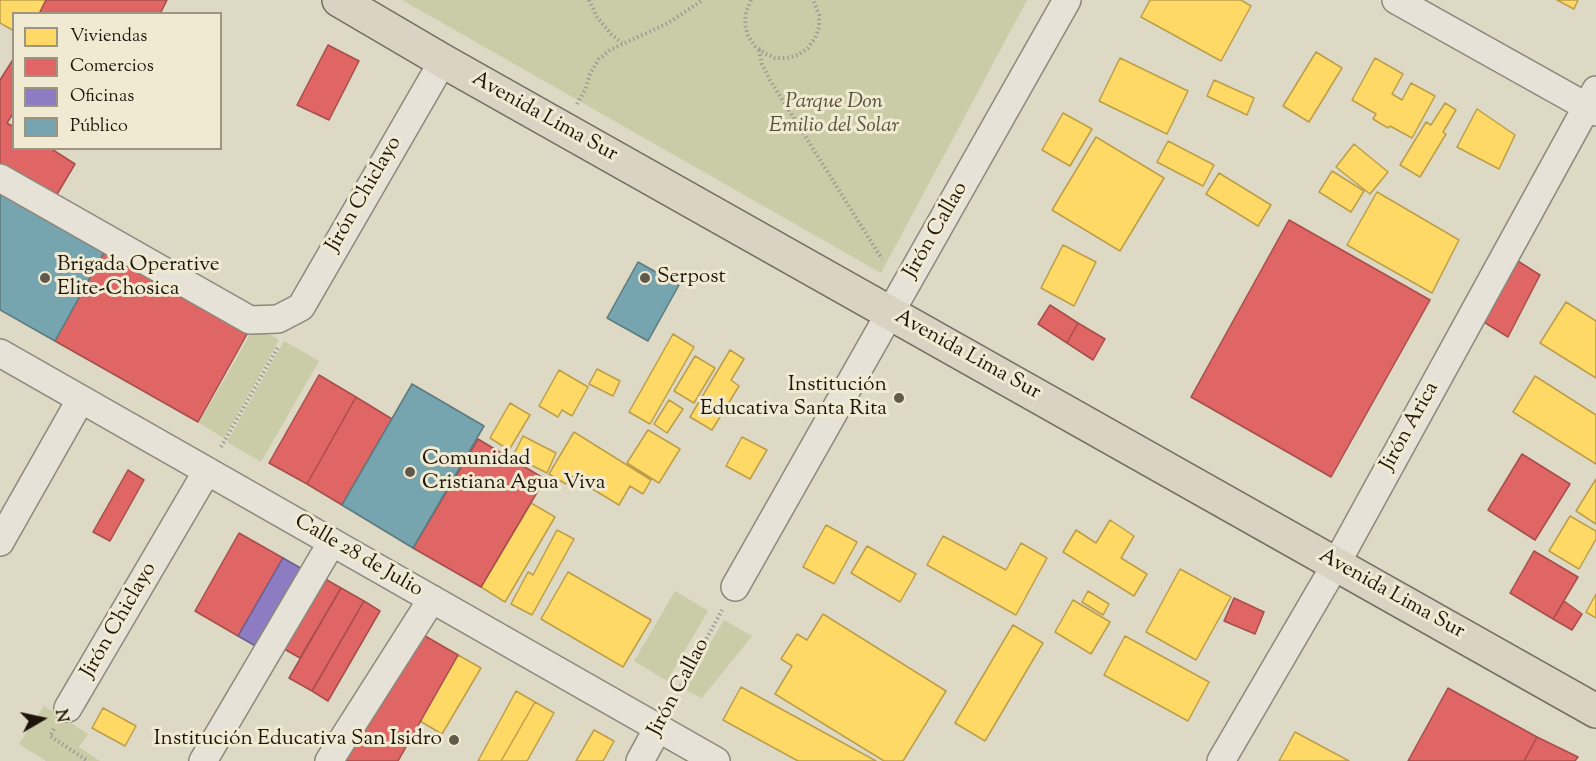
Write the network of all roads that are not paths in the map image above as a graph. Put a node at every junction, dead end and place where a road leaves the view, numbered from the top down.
1 (339, 0) edge
2 (1067, 0) edge
3 (1396, 0) edge
4 (443, 61) junction
5 (1593, 103) edge
6 (0, 178) edge
7 (890, 313) junction
8 (0, 353) edge
9 (81, 399) junction
10 (207, 471) junction
11 (0, 542) edge
12 (332, 542) junction
13 (1336, 564) junction
14 (735, 587) dead end
15 (432, 599) junction
16 (68, 708) dead end
17 (1596, 711) edge
18 (658, 728) junction
19 (204, 761) edge
20 (329, 761) edge
21 (640, 761) edge
22 (716, 761) edge
23 (1221, 761) edge

1 - 4 highway, Avenida Lima Sur
2 - 7 street, Jirón Callao
3 - 5 street
4 - 6 street, Jirón Chiclayo
4 - 7 highway, Avenida Lima Sur
5 - 13 street, Jirón Arica
7 - 13 highway, Avenida Lima Sur
7 - 14 street, Jirón Callao
8 - 9 street, Calle 28 de Julio
9 - 10 street, Calle 28 de Julio
9 - 11 street
10 - 12 street, Calle 28 de Julio
10 - 16 street, Jirón Chiclayo
12 - 15 street, Calle 28 de Julio
12 - 19 street
13 - 17 highway, Avenida Lima Sur
13 - 23 street, Jirón Arica
15 - 18 street, Calle 28 de Julio
15 - 20 street
18 - 21 street, Jirón Callao
18 - 22 street, Calle 28 de Julio

